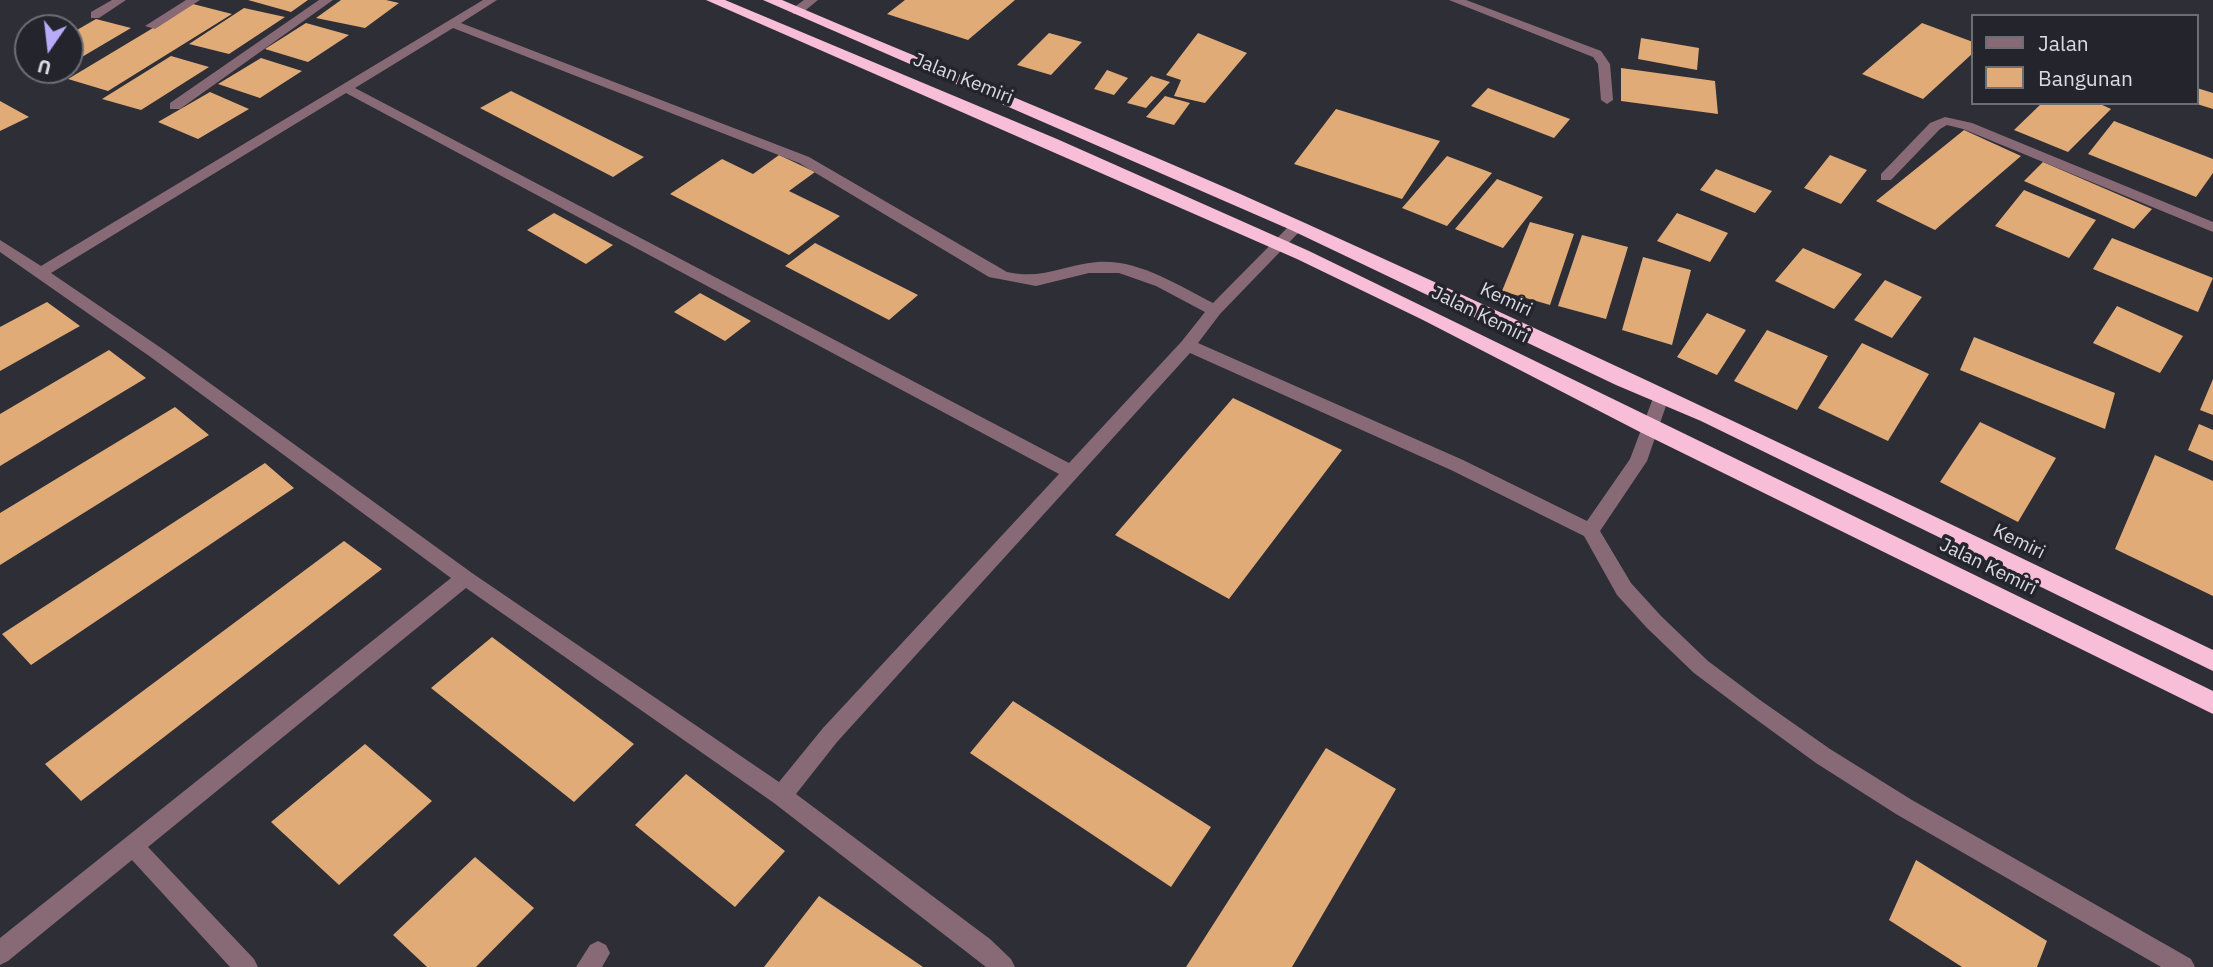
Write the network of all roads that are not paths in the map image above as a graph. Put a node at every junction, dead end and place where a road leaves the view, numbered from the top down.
1 (120, 0) edge
2 (194, 0) edge
3 (327, 0) edge
4 (492, 0) edge
5 (713, 0) edge
6 (770, 0) edge
7 (812, 0) edge
8 (1455, 0) edge
9 (797, 11) junction
10 (95, 15) dead end
11 (452, 24) junction
12 (151, 26) dead end
13 (348, 89) junction
14 (1607, 100) dead end
15 (175, 106) dead end
16 (1886, 177) dead end
17 (1297, 226) junction
18 (2213, 227) edge
19 (1277, 243) junction
20 (0, 245) edge
21 (42, 272) junction
22 (1215, 310) junction
23 (1188, 345) junction
24 (1661, 397) junction
25 (1650, 429) junction
26 (1071, 472) junction
27 (1590, 531) junction
28 (465, 578) junction
29 (2213, 661) edge
30 (2213, 703) edge
31 (781, 796) junction
32 (133, 846) junction
33 (0, 953) edge
34 (246, 967) edge
35 (1003, 967) edge
36 (2183, 967) edge

1 - 10 street
2 - 12 street
3 - 15 street
4 - 11 street
5 - 19 highway, Jalan Kemiri
6 - 9 highway, Kemiri
7 - 9 street
8 - 14 street
9 - 17 highway, Kemiri
11 - 13 street
11 - 22 street
13 - 21 street
13 - 26 street
16 - 18 street
17 - 19 street
17 - 24 highway, Kemiri
19 - 22 street
19 - 25 highway, Jalan Kemiri
20 - 21 street
21 - 28 street
22 - 23 street
23 - 26 street
23 - 27 street
24 - 25 street
24 - 29 highway, Kemiri
25 - 27 street
25 - 30 highway, Jalan Kemiri
26 - 31 street
27 - 36 street
28 - 31 street
28 - 32 street
31 - 35 street
32 - 33 street
32 - 34 street

